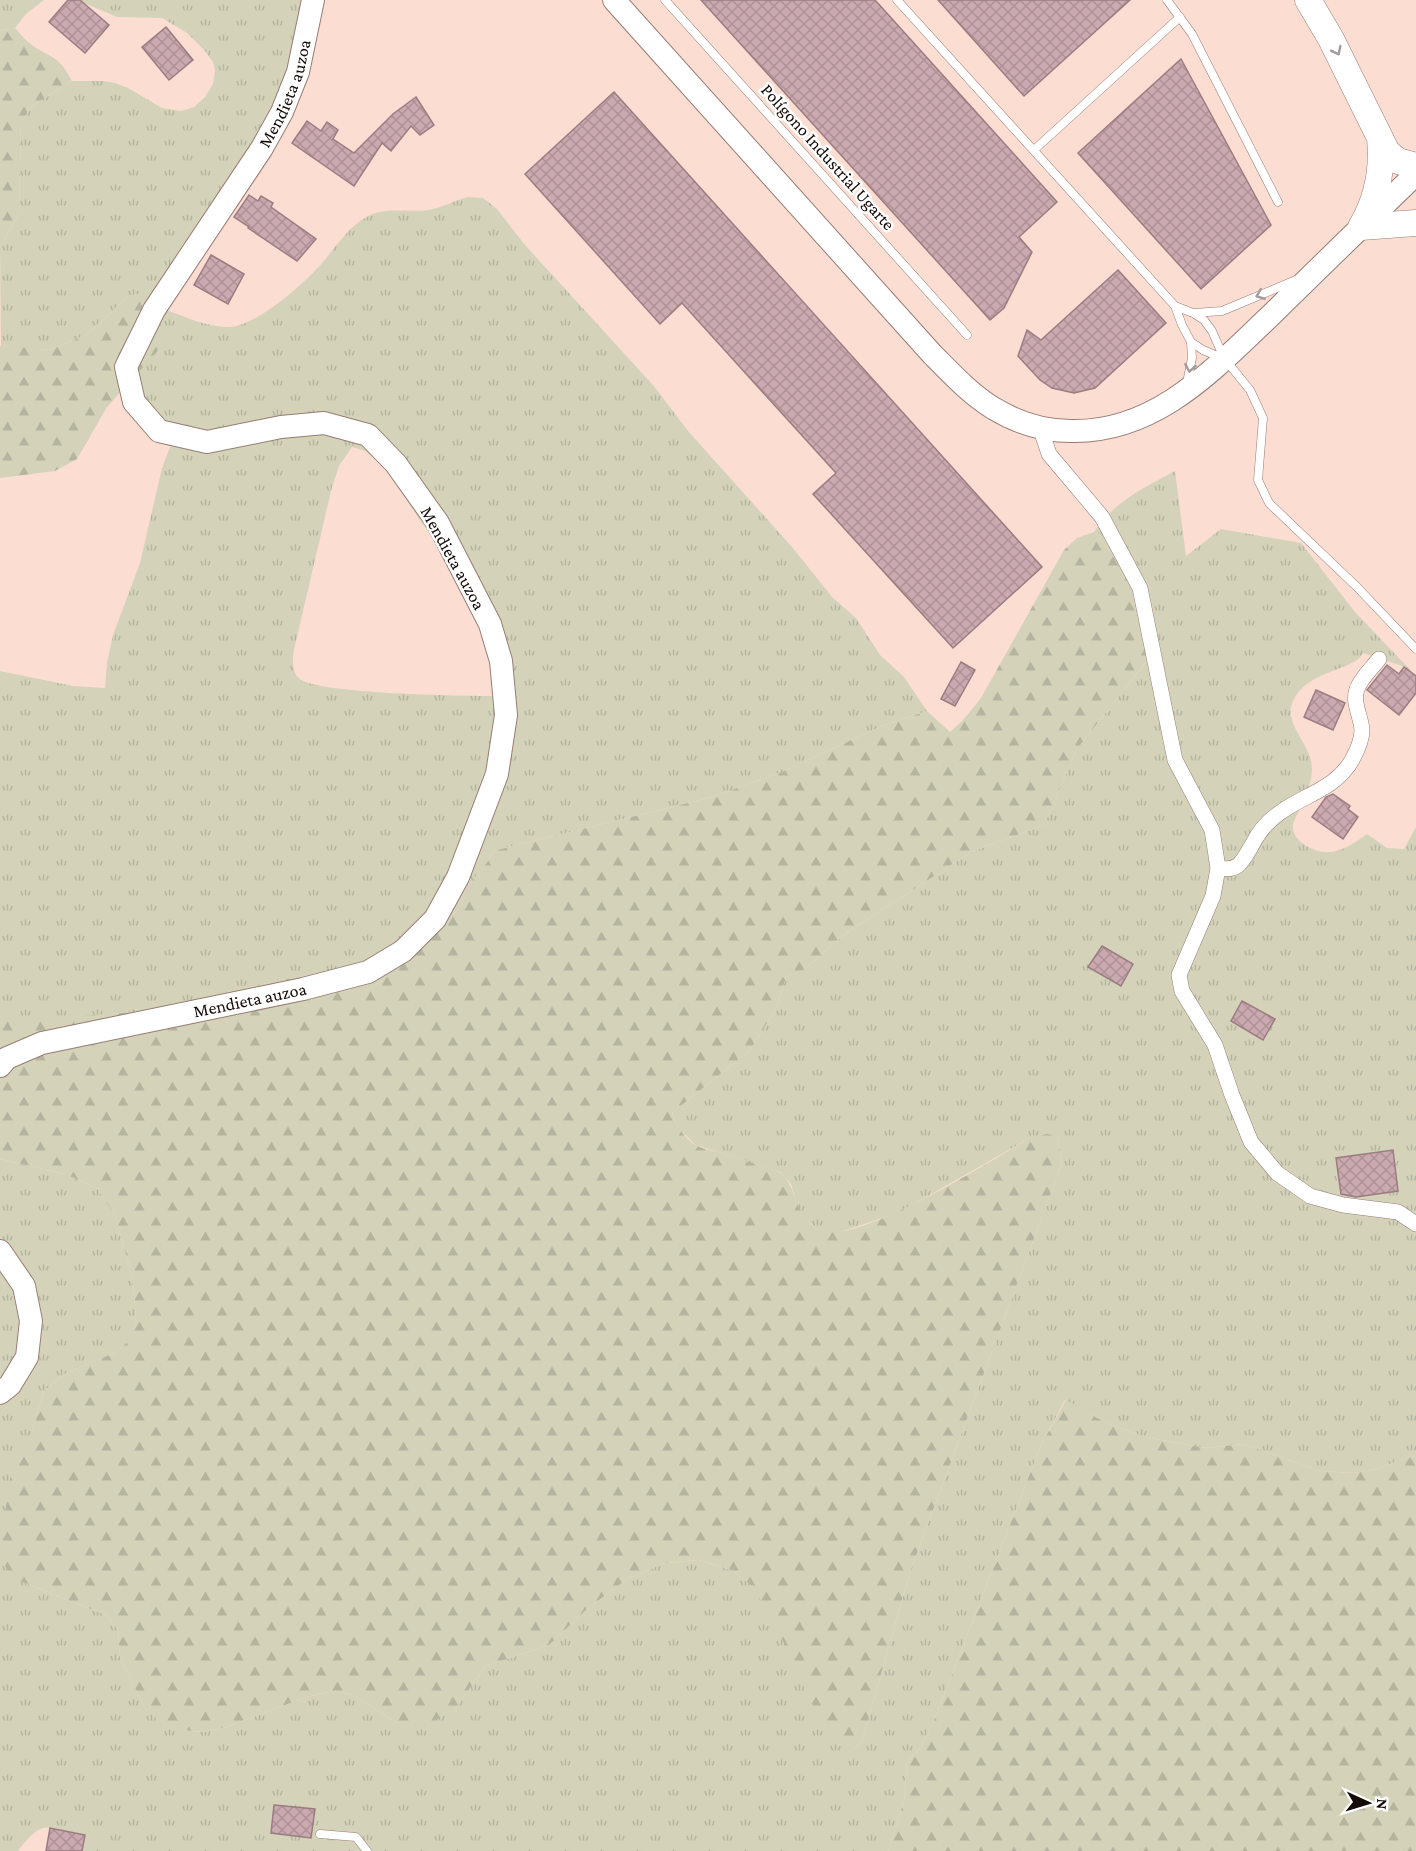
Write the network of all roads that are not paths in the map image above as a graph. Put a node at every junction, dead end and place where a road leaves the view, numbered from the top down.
1 (313, 0) edge
2 (614, 0) edge
3 (665, 0) edge
4 (897, 0) edge
5 (1167, 0) edge
6 (1308, 0) edge
7 (1180, 17) junction
8 (1380, 138) junction
9 (1034, 150) junction
10 (1416, 166) edge
11 (1416, 174) edge
12 (1278, 202) dead end
13 (1416, 223) edge
14 (1361, 227) junction
15 (1314, 273) junction
16 (1175, 306) junction
17 (1194, 313) junction
18 (968, 335) dead end
19 (1191, 342) junction
20 (1224, 358) junction
21 (1184, 393) junction
22 (1040, 427) junction
23 (1416, 649) edge
24 (1379, 659) dead end
25 (1218, 868) junction
26 (0, 1066) edge
27 (1416, 1224) edge
28 (0, 1251) edge
29 (0, 1393) edge
30 (320, 1834) dead end
31 (367, 1851) edge

1 - 26 street, Mendieta auzoa
2 - 22 street
3 - 18 lane, Polígono Industrial Ugarte
4 - 9 lane
5 - 7 lane
6 -> 8 main road
7 - 9 lane
7 - 12 lane
8 - 10 main road
8 - 14 main road
9 - 16 lane
11 - 14 street
13 - 14 main road
14 - 15 street
15 -> 17 lane
15 - 20 street
16 - 17 lane
16 - 19 lane
17 - 20 lane
19 - 20 lane
19 -> 21 lane
20 - 21 street
20 - 23 lane
21 - 22 street
22 - 25 street
24 - 25 street
25 - 27 street
28 - 29 street
30 - 31 lane

